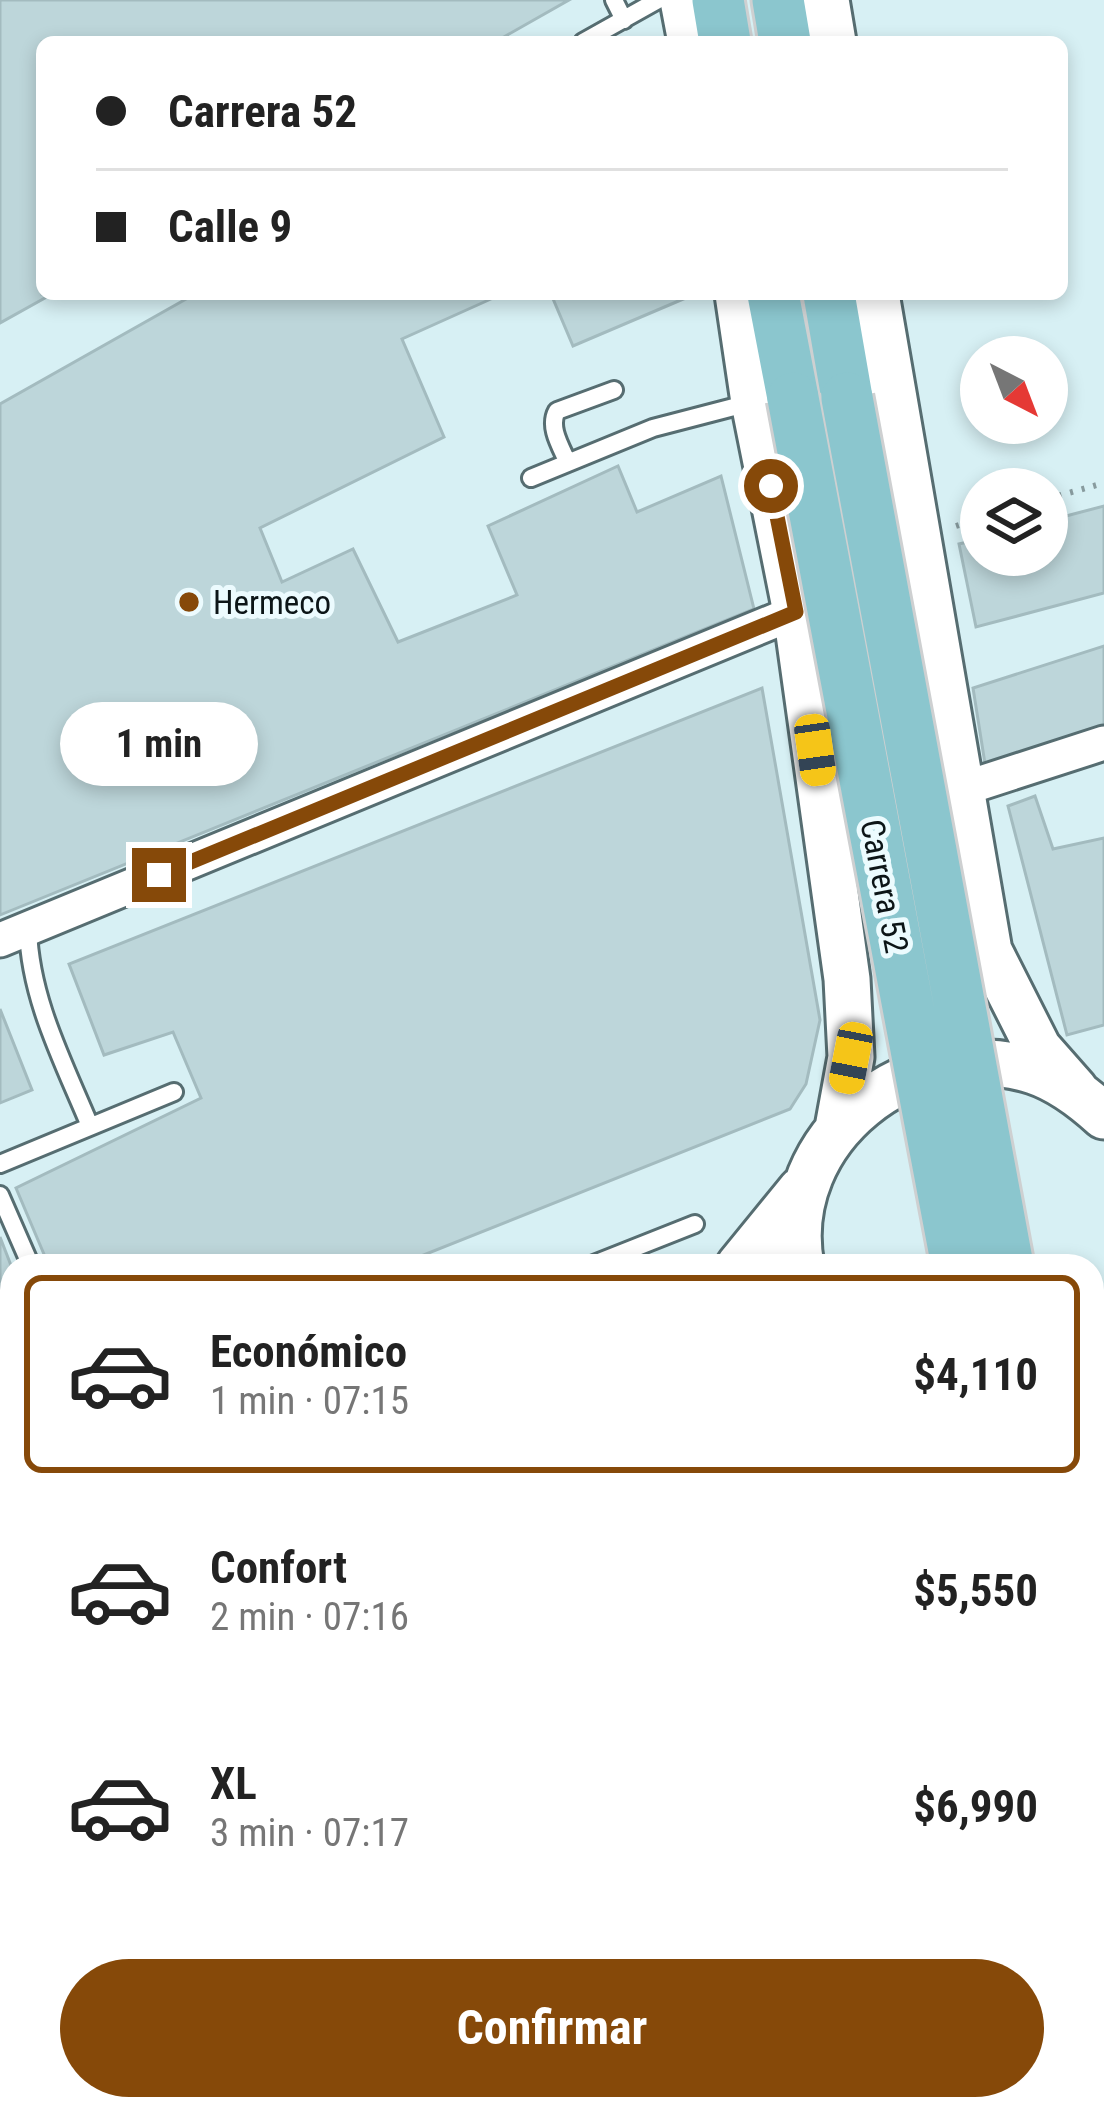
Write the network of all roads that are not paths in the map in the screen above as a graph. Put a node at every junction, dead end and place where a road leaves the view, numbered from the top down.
1 (614, 0) edge
2 (658, 0) edge
3 (683, 0) edge
4 (718, 0) edge
5 (778, 0) edge
6 (826, 0) edge
7 (624, 20) junction
8 (594, 36) edge
9 (690, 36) edge
10 (724, 36) edge
11 (784, 36) edge
12 (832, 36) edge
13 (772, 300) edge
14 (830, 300) edge
15 (877, 300) edge
16 (743, 309) edge
17 (614, 390) dead end
18 (774, 400) junction
19 (568, 463) junction
20 (531, 478) dead end
21 (796, 612) junction
22 (1104, 743) edge
23 (962, 789) junction
24 (14, 934) edge
25 (989, 951) junction
26 (847, 979) junction
27 (174, 1092) dead end
28 (1089, 1103) edge
29 (90, 1126) junction
30 (838, 1128) junction
31 (0, 1164) edge
32 (807, 1183) junction
33 (0, 1195) edge
34 (695, 1224) dead end
35 (26, 1254) edge
36 (619, 1254) edge
37 (749, 1254) edge
38 (799, 1254) edge
39 (953, 1254) edge
40 (1006, 1254) edge

1 - 7 lane
2 - 7 lane
3 - 9 street
4 - 10 main road
5 - 11 main road
6 - 12 street
7 - 8 lane
13 - 18 main road, Carrera 52
14 - 40 main road, Carrera 52, bridge
15 - 23 street
16 - 18 street, Carrera 52
17 - 19 lane
18 - 19 lane
18 - 21 street, Carrera 52
18 - 39 main road, Carrera 52, bridge
19 - 20 lane
21 - 24 street
21 - 26 street, Carrera 52
22 - 23 street
23 - 25 street
24 - 29 lane
25 - 26 street
25 - 28 street
26 - 30 street, Carrera 52
27 - 29 lane
28 - 30 street
29 - 31 lane
30 - 32 street
32 - 37 street
32 - 38 street
33 - 35 lane
34 - 36 lane

